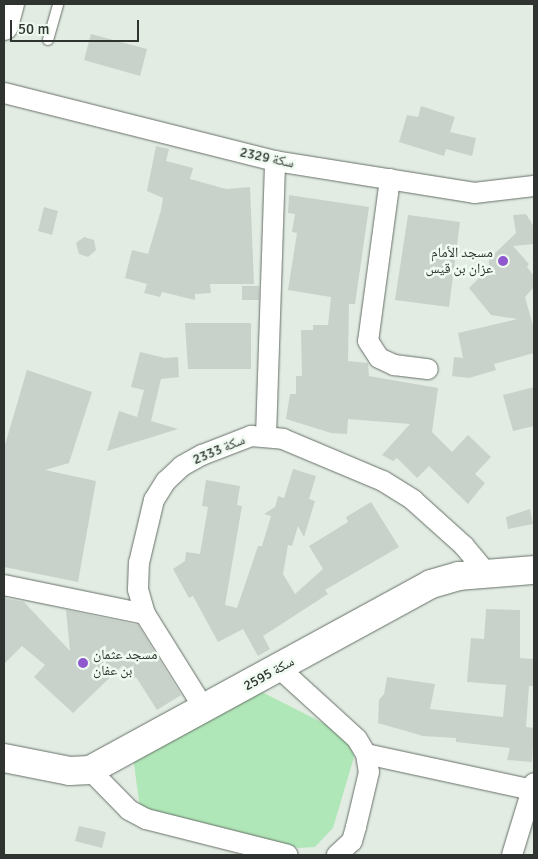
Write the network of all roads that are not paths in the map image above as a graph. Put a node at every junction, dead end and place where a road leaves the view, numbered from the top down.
1 (10, 4) edge
2 (58, 4) edge
3 (4, 26) edge
4 (48, 40) dead end
5 (4, 93) edge
6 (275, 161) junction
7 (390, 179) junction
8 (534, 186) edge
9 (428, 369) dead end
10 (266, 436) junction
11 (534, 570) edge
12 (487, 573) junction
13 (4, 585) edge
14 (145, 614) junction
15 (279, 668) junction
16 (205, 710) junction
17 (366, 754) junction
18 (4, 758) edge
19 (90, 770) junction
20 (534, 787) edge
21 (288, 855) edge
22 (337, 855) edge
23 (512, 855) edge

1 - 3 street
2 - 4 lane
5 - 6 street, سكة 2329
6 - 7 street, سكة 2329
6 - 10 street
7 - 8 street, سكة 2329
7 - 9 street
10 - 12 street, سكة 2333
10 - 14 street, سكة 2333
11 - 12 street, سكة 2595
12 - 15 street, سكة 2595
13 - 14 street
14 - 16 street, سكة 2333
15 - 16 street, سكة 2595
15 - 17 street
16 - 19 street, سكة 2595
17 - 20 street
17 - 22 street
18 - 19 street, سكة 2595
19 - 21 street
20 - 23 street

